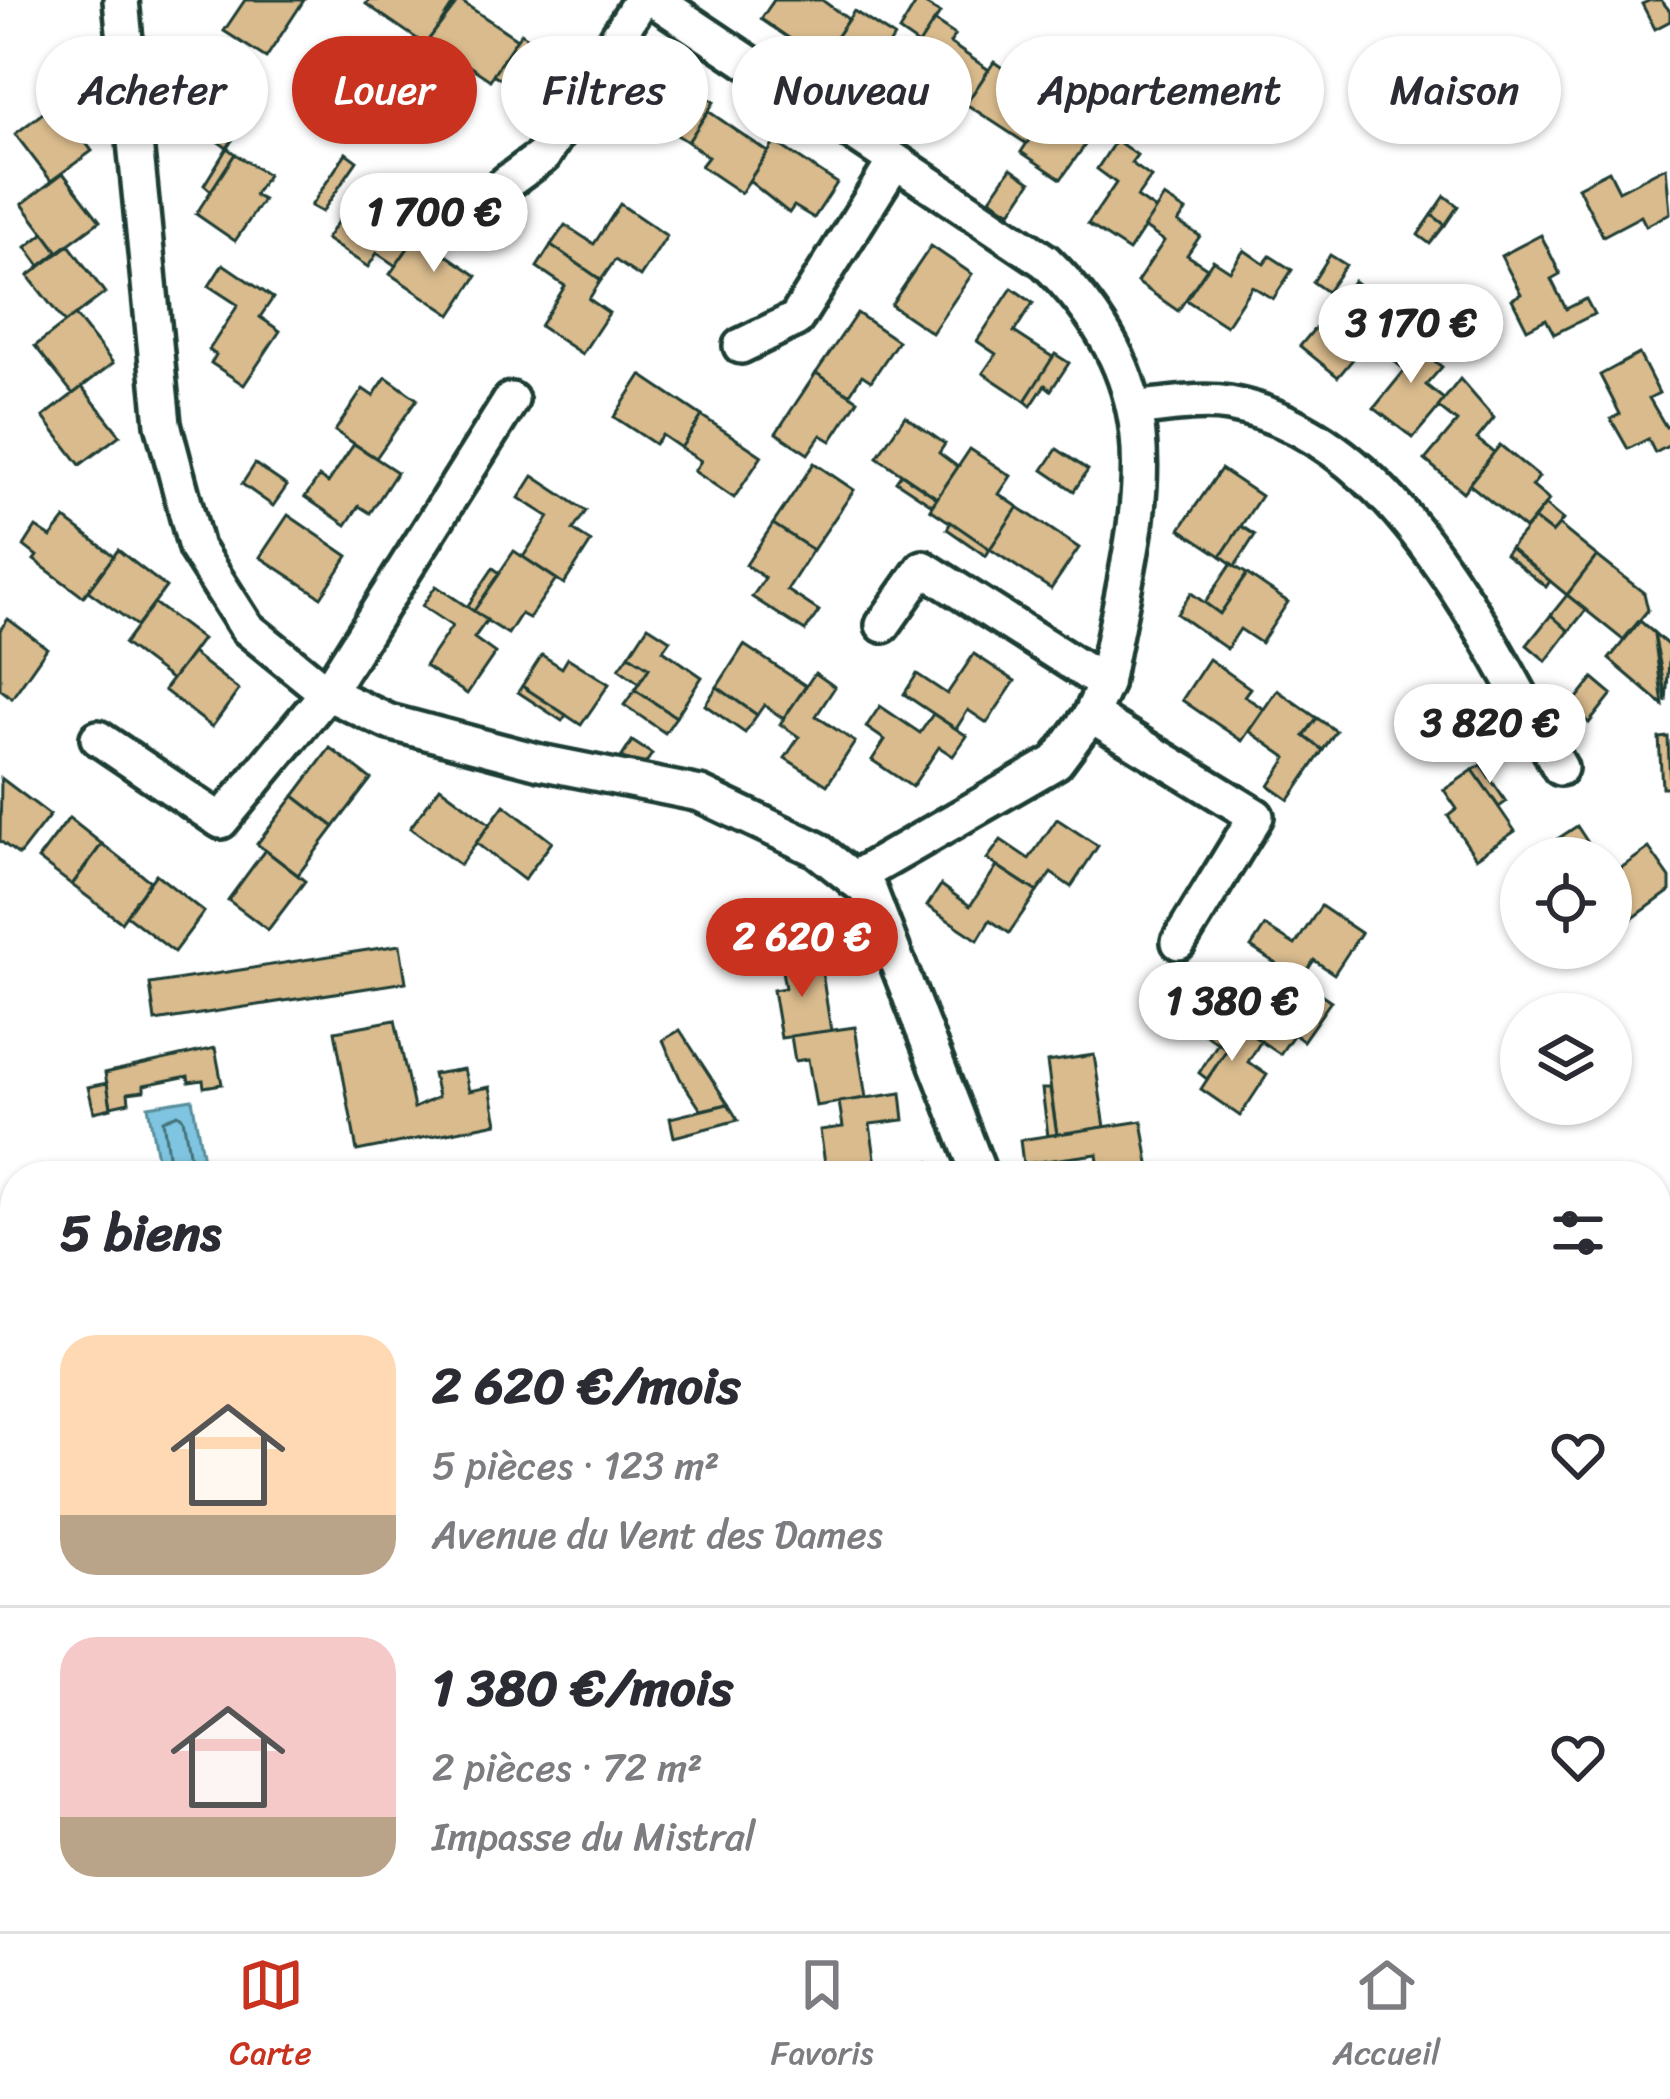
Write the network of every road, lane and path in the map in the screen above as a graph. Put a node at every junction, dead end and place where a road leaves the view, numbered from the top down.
1 (121, 0) edge
2 (641, 0) edge
3 (655, 0) edge
4 (895, 160) junction
5 (506, 184) dead end
6 (741, 346) dead end
7 (511, 400) dead end
8 (1137, 408) junction
9 (883, 625) dead end
10 (1105, 684) junction
11 (327, 693) junction
12 (1091, 715) junction
13 (98, 738) dead end
14 (1560, 768) dead end
15 (853, 879) junction
16 (1179, 942) dead end
17 (974, 1161) edge

1 - 11 street
2 - 5 street
3 - 4 street
4 - 6 street
4 - 8 street
7 - 11 street
8 - 10 street
8 - 14 street
9 - 10 street
10 - 12 street
11 - 13 street
11 - 15 street
12 - 15 street
12 - 16 street
15 - 17 street

